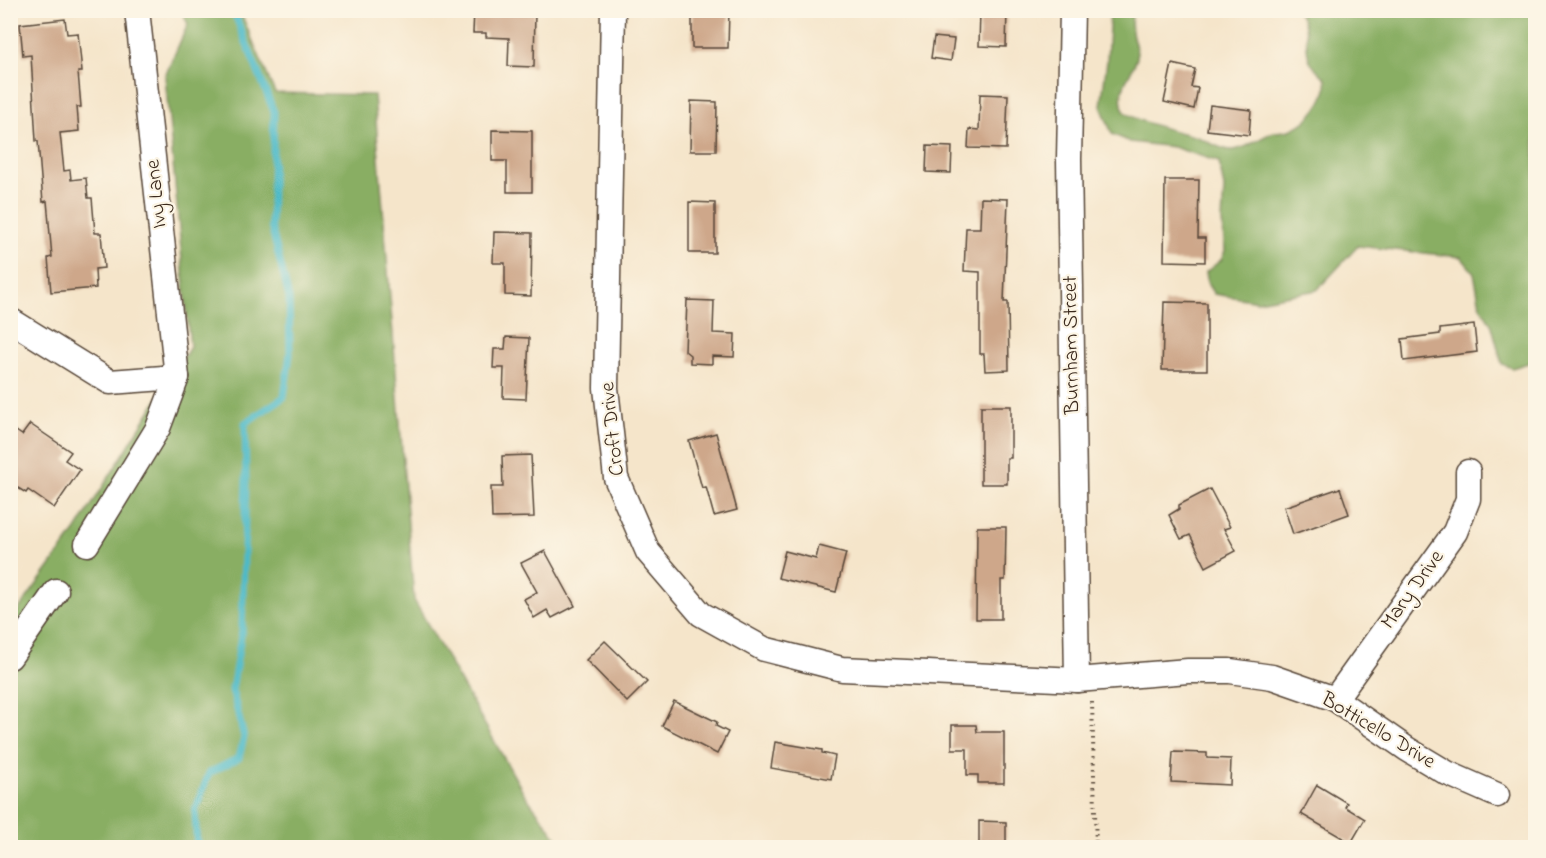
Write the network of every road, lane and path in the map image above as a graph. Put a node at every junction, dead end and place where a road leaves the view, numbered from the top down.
1 (136, 10) edge
2 (613, 10) edge
3 (1072, 10) edge
4 (10, 320) edge
5 (177, 377) junction
6 (1468, 472) dead end
7 (87, 544) dead end
8 (56, 591) dead end
9 (10, 657) edge
10 (1077, 680) junction
11 (1335, 699) junction
12 (1497, 795) dead end
13 (1096, 848) edge

1 - 5 street, Ivy Lane
2 - 10 street, Croft Drive
3 - 10 street, Burnham Street
4 - 5 street
5 - 7 street, Ivy Lane
6 - 11 street, Mary Drive
8 - 9 street
10 - 11 street, Botticello Drive
10 - 13 path
11 - 12 street, Botticello Drive

